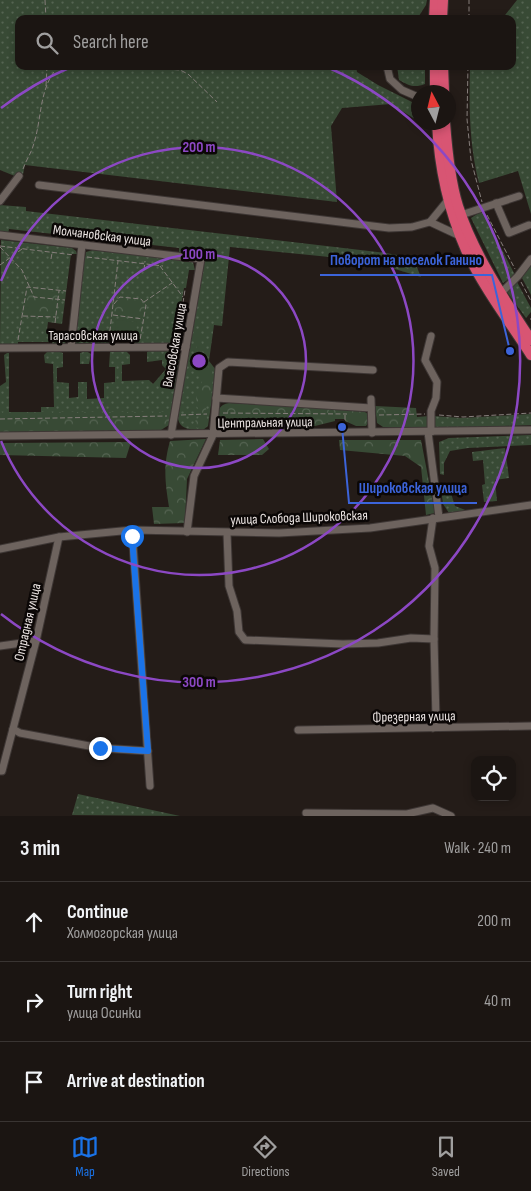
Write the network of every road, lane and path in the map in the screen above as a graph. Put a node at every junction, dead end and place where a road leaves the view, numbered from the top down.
1 (45, 0) edge
2 (435, 0) edge
3 (443, 0) edge
4 (469, 0) edge
5 (46, 15) edge
6 (435, 15) edge
7 (436, 15) edge
8 (469, 15) edge
9 (47, 70) edge
10 (55, 70) edge
11 (180, 70) edge
12 (388, 70) edge
13 (435, 70) edge
14 (443, 70) edge
15 (468, 70) edge
16 (435, 85) edge
17 (444, 85) edge
18 (46, 87) junction
19 (411, 94) edge
20 (217, 102) dead end
21 (438, 130) edge
22 (447, 130) edge
23 (19, 176) joint
24 (39, 185) dead end
25 (519, 196) dead end
26 (448, 200) junction
27 (0, 202) edge
28 (496, 203) junction
29 (484, 207) junction
30 (462, 215) junction
31 (430, 222) junction
32 (529, 225) dead end
33 (0, 234) edge
34 (460, 236) junction
35 (82, 245) junction
36 (0, 247) edge
37 (22, 249) junction
38 (52, 253) junction
39 (146, 253) junction
40 (77, 256) dead end
41 (83, 256) dead end
42 (10, 258) junction
43 (201, 259) joint
44 (51, 260) dead end
45 (118, 260) junction
46 (531, 260) edge
47 (145, 264) junction
48 (0, 265) edge
49 (160, 266) junction
50 (163, 266) dead end
51 (144, 270) dead end
52 (518, 276) junction
53 (173, 283) junction
54 (30, 288) junction
55 (185, 290) dead end
56 (59, 291) junction
57 (66, 292) dead end
58 (501, 293) junction
59 (184, 298) junction
60 (58, 300) junction
61 (65, 300) dead end
62 (531, 301) edge
63 (144, 303) junction
64 (113, 304) junction
65 (112, 315) junction
66 (22, 316) junction
67 (56, 317) junction
68 (144, 319) junction
69 (180, 320) junction
70 (56, 323) dead end
71 (179, 327) junction
72 (431, 336) dead end
73 (18, 340) dead end
74 (109, 340) dead end
75 (140, 340) dead end
76 (531, 340) edge
77 (177, 343) dead end
78 (71, 347) junction
79 (186, 347) junction
80 (0, 348) edge
81 (531, 355) edge
82 (373, 370) dead end
83 (216, 398) junction
84 (371, 399) dead end
85 (371, 408) junction
86 (210, 413) dead end
87 (218, 413) dead end
88 (531, 413) edge
89 (345, 414) junction
90 (352, 414) dead end
91 (431, 414) junction
92 (376, 415) dead end
93 (174, 416) junction
94 (0, 419) edge
95 (345, 424) dead end
96 (531, 430) edge
97 (430, 432) junction
98 (372, 433) junction
99 (171, 435) junction
100 (213, 435) junction
101 (0, 436) edge
102 (531, 505) edge
103 (436, 518) junction
104 (132, 530) junction
105 (187, 532) junction
106 (227, 533) junction
107 (59, 536) junction
108 (0, 549) edge
109 (434, 639) junction
110 (36, 641) junction
111 (0, 646) edge
112 (531, 726) edge
113 (433, 728) junction
114 (13, 729) junction
115 (298, 730) dead end
116 (148, 751) junction
117 (1, 771) edge
118 (150, 786) dead end
119 (306, 813) dead end
120 (450, 816) edge

1 - 5 path
2 - 6 highway
3 - 7 highway
4 - 8 path
9 - 18 path
10 - 18 path
11 - 20 path
12 - 19 street
13 - 16 highway
14 - 17 highway
15 - 29 path
18 - 23 path
21 - 26 highway
22 - 30 highway
23 - 27 street
24 - 31 street
25 - 28 street
26 - 31 street
26 - 34 highway
28 - 29 street
28 - 32 street
29 - 30 street
29 - 52 path
30 - 58 highway
31 - 34 street
33 - 35 street, Молчановская улица
34 - 81 highway
35 - 39 street, Молчановская улица
35 - 78 street
36 - 37 path
36 - 42 path
37 - 38 path
37 - 42 path
38 - 40 path
38 - 44 path
39 - 43 street, Молчановская улица
39 - 47 path
41 - 45 path
42 - 48 path
42 - 54 path
43 - 79 street, Власовская улица
45 - 47 path
45 - 64 path
46 - 52 street
47 - 49 path
47 - 51 path
49 - 50 path
49 - 53 path
52 - 58 street
52 - 62 path
53 - 59 path
53 - 63 path
54 - 56 path
54 - 60 path
54 - 66 path
55 - 59 path
56 - 57 path
56 - 60 path
58 - 76 highway
59 - 69 path
60 - 61 path
60 - 67 path
63 - 64 path
63 - 68 path
64 - 65 path
65 - 68 path
65 - 74 path
66 - 67 path
66 - 73 path
67 - 70 path
68 - 75 path
69 - 71 path
69 - 71 path
71 - 77 path
72 - 91 street
78 - 79 street, Тарасовская улица
78 - 80 street, Тарасовская улица
79 - 93 street, Власовская улица
82 - 83 street
83 - 85 street
83 - 100 street
84 - 85 street
85 - 98 street
86 - 93 path
87 - 89 path
88 - 91 path
89 - 90 path
89 - 95 path
91 - 92 path
91 - 97 street
93 - 94 path
93 - 99 street, Власовская улица
96 - 97 street, Центральная улица
97 - 98 street, Центральная улица
97 - 103 street
98 - 100 street, Центральная улица
99 - 100 street, Центральная улица
99 - 101 street, Центральная улица
100 - 105 street
102 - 103 street, улица Слобода Широковская
103 - 106 street, улица Слобода Широковская
103 - 109 street
104 - 105 street, улица Слобода Широковская
104 - 107 street, улица Слобода Широковская
104 - 116 street
105 - 106 street, улица Слобода Широковская
106 - 109 street
107 - 108 street, улица Слобода Широковская
107 - 110 street, Отрадная улица
109 - 113 street
110 - 111 street
110 - 114 street, Отрадная улица
112 - 113 street, Фрезерная улица
113 - 115 street, Фрезерная улица
114 - 116 street
114 - 117 street, Отрадная улица
116 - 118 street
119 - 120 street

